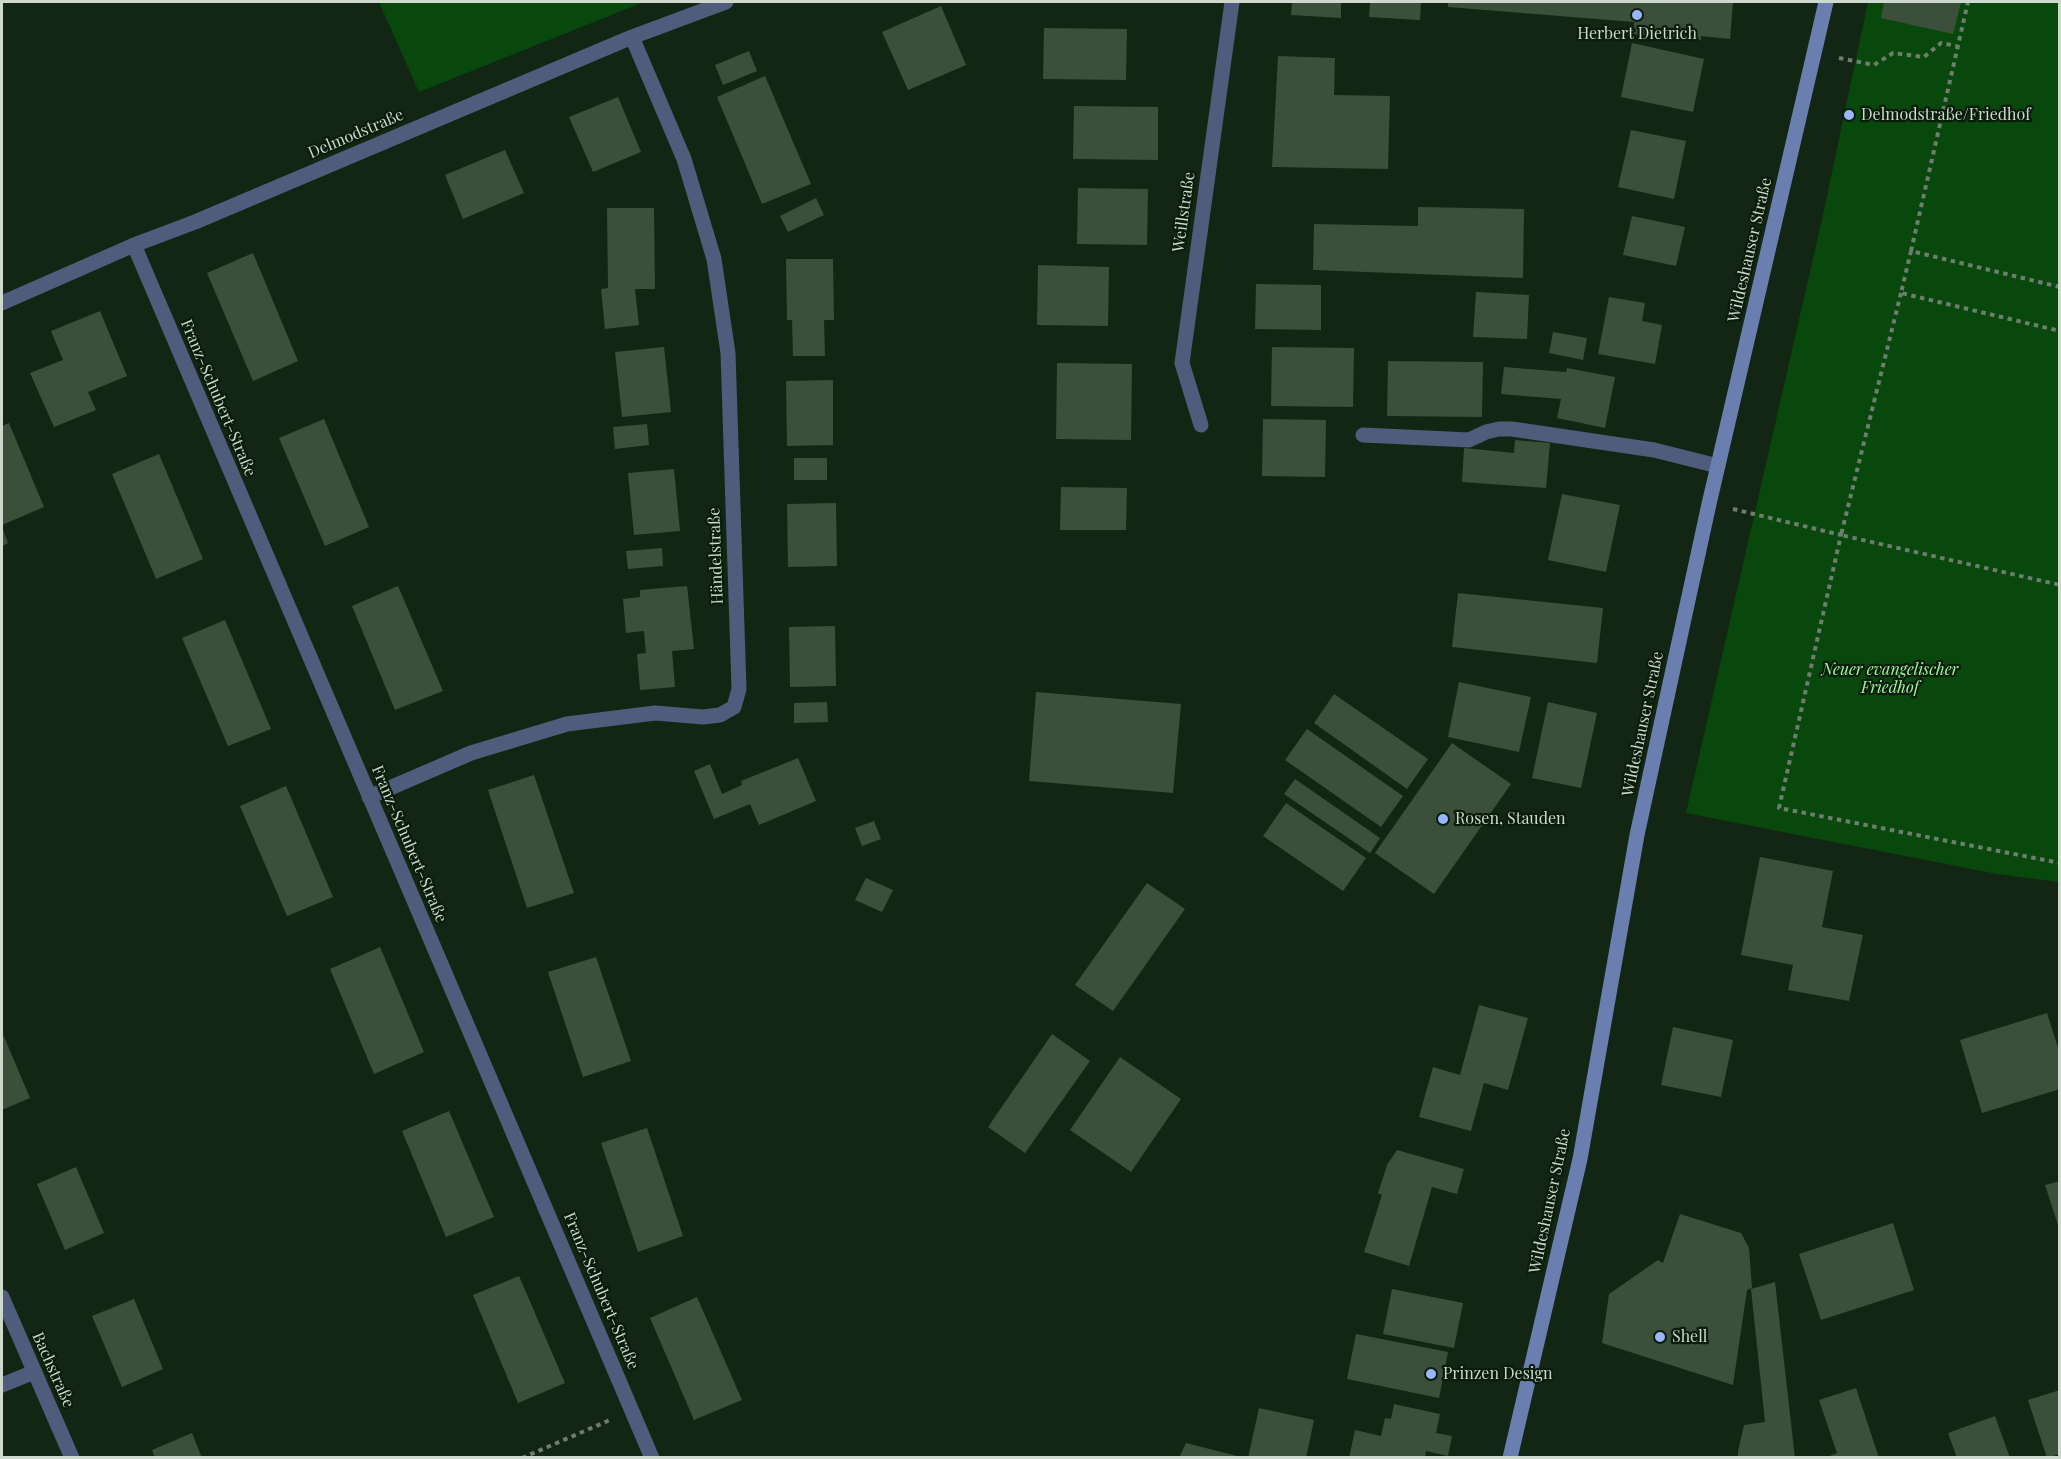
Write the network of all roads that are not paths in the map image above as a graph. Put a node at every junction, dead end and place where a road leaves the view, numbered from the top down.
1 (726, 2) edge
2 (1232, 2) edge
3 (1826, 2) edge
4 (632, 37) junction
5 (134, 245) junction
6 (2, 303) edge
7 (1201, 424) dead end
8 (1363, 435) dead end
9 (1718, 466) junction
10 (369, 797) junction
11 (2, 1297) edge
12 (34, 1372) junction
13 (2, 1385) edge
14 (72, 1458) edge
15 (652, 1458) edge
16 (1510, 1458) edge

1 - 4 street, Delmodstraße
2 - 7 street, Weillstraße
3 - 9 main road, Wildeshauser Straße
4 - 5 street, Delmodstraße
4 - 10 street, Händelstraße
5 - 6 street, Delmodstraße
5 - 10 street, Franz-Schubert-Straße
8 - 9 street
9 - 16 main road, Wildeshauser Straße
10 - 15 street, Franz-Schubert-Straße
11 - 12 street, Bachstraße
12 - 13 street
12 - 14 street, Bachstraße

